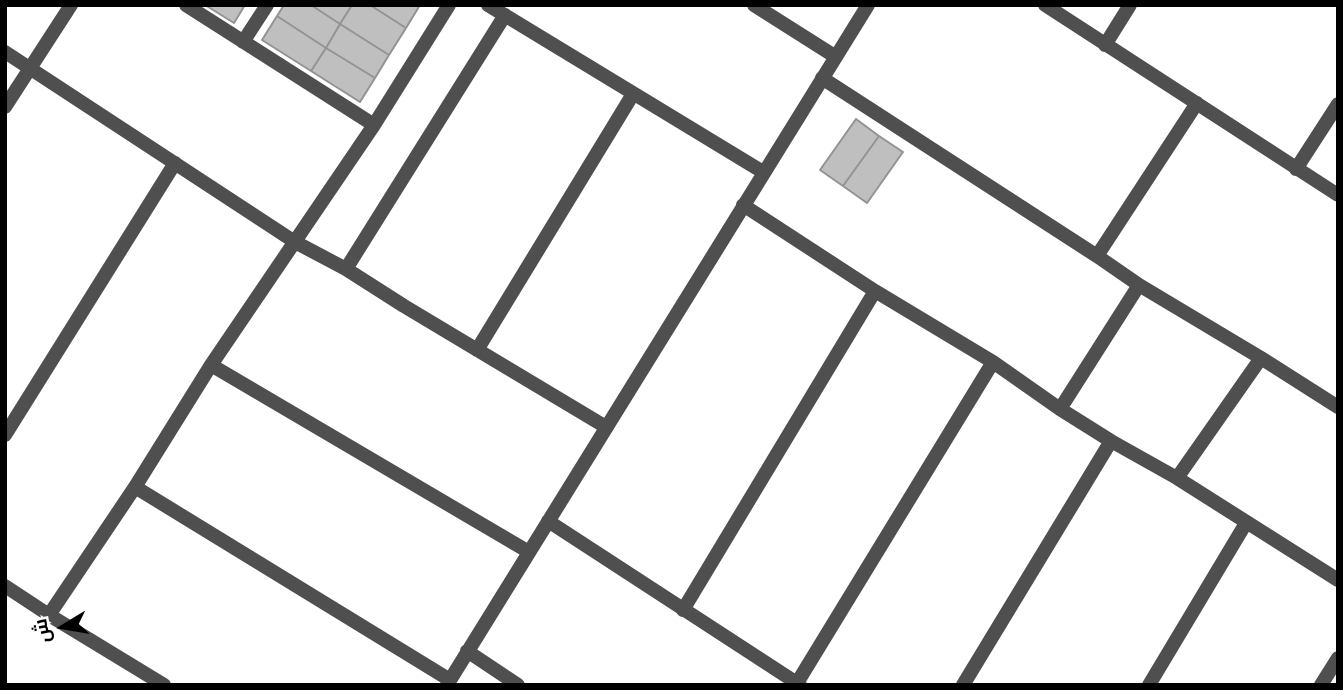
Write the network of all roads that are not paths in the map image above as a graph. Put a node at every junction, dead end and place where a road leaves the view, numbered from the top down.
1 (71, 5) edge
2 (186, 5) edge
3 (267, 5) edge
4 (449, 5) edge
5 (488, 5) edge
6 (754, 5) edge
7 (867, 5) edge
8 (1045, 5) edge
9 (1130, 5) edge
10 (505, 15) junction
11 (243, 42) junction
12 (1105, 45) junction
13 (5, 52) edge
14 (836, 57) junction
15 (30, 69) junction
16 (822, 78) junction
17 (633, 94) junction
18 (1196, 103) junction
19 (1338, 104) edge
20 (5, 107) edge
21 (374, 125) junction
22 (175, 163) junction
23 (1296, 169) junction
24 (763, 173) junction
25 (1338, 195) edge
26 (743, 205) junction
27 (295, 242) junction
28 (1097, 256) junction
29 (346, 269) junction
30 (1139, 285) junction
31 (874, 290) junction
32 (477, 350) junction
33 (1261, 358) junction
34 (993, 362) junction
35 (211, 365) junction
36 (1338, 407) edge
37 (1060, 409) junction
38 (606, 427) junction
39 (5, 435) edge
40 (1111, 441) junction
41 (1177, 478) junction
42 (135, 487) junction
43 (548, 521) junction
44 (1246, 523) junction
45 (528, 552) junction
46 (1338, 580) edge
47 (5, 586) edge
48 (683, 610) junction
49 (49, 615) junction
50 (467, 651) junction
51 (1338, 658) edge
52 (449, 682) edge
53 (798, 684) edge
54 (164, 685) edge
55 (519, 685) edge
56 (963, 685) edge
57 (1149, 685) edge
58 (1321, 685) edge

1 - 15 street
2 - 11 street
3 - 11 street
4 - 21 street
5 - 10 street
6 - 14 street
7 - 14 street
8 - 12 street
9 - 12 street
10 - 17 street
10 - 29 street
11 - 21 street
12 - 18 street
13 - 15 street
14 - 16 street
15 - 20 street
15 - 22 street
16 - 24 street
16 - 28 street
17 - 24 street
17 - 32 street
18 - 23 street
18 - 28 street
19 - 23 street
21 - 27 street
22 - 27 street
22 - 39 street
23 - 25 street
24 - 26 street
26 - 31 street
26 - 38 street
27 - 29 street
27 - 35 street
28 - 30 street
29 - 32 street
30 - 33 street
30 - 37 street
31 - 34 street
31 - 48 street
32 - 38 street
33 - 36 street
33 - 41 street
34 - 37 street
34 - 53 street
35 - 42 street
35 - 45 street
37 - 40 street
38 - 43 street
40 - 41 street
40 - 56 street
41 - 44 street
42 - 49 street
42 - 52 street
43 - 45 street
43 - 48 street
44 - 46 street
44 - 57 street
45 - 50 street
47 - 49 street
48 - 53 street
49 - 54 street
50 - 52 street
50 - 55 street
51 - 58 street

